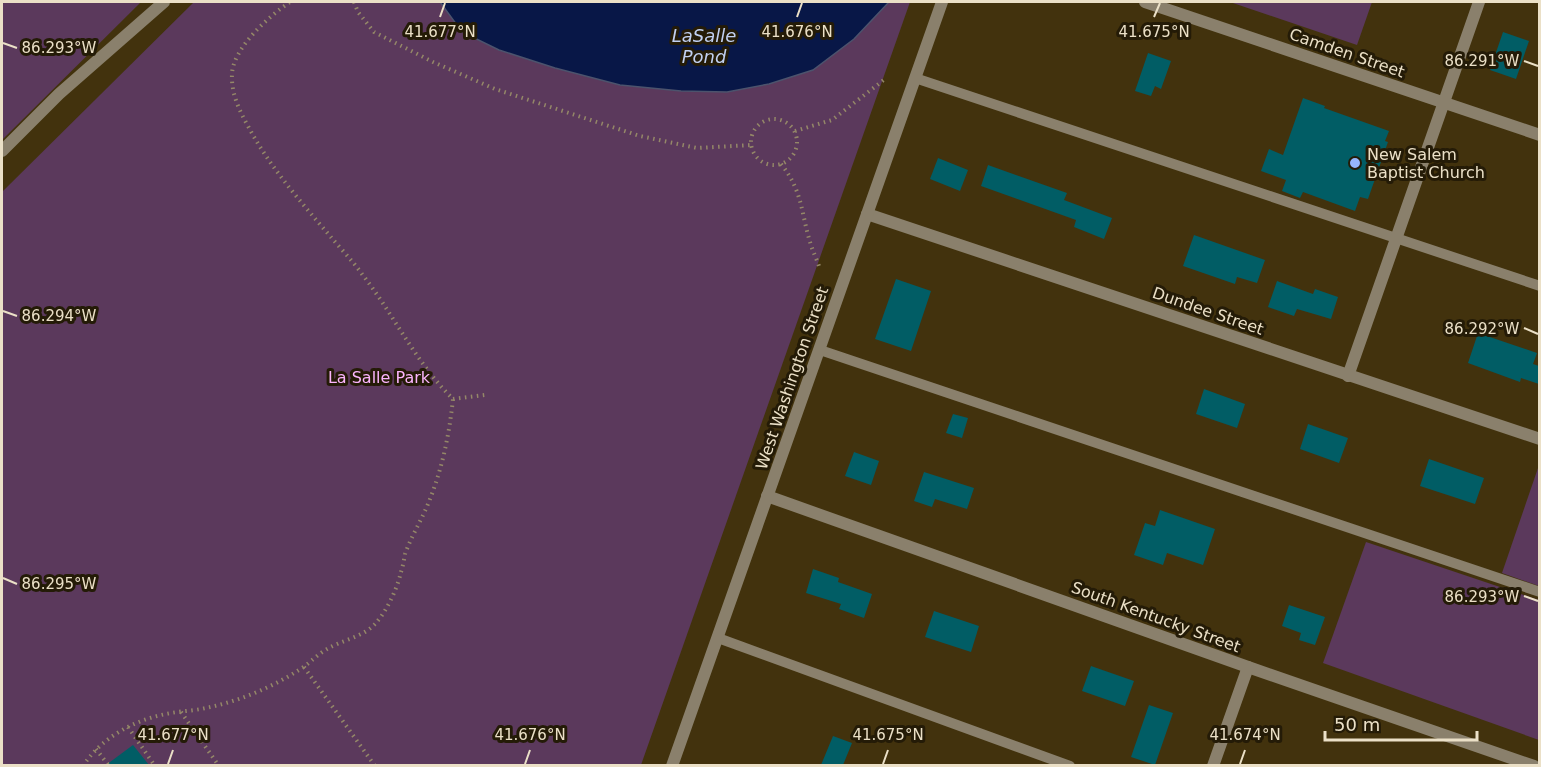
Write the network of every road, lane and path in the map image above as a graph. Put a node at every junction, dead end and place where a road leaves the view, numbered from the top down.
1 (164, 2) edge
2 (290, 2) edge
3 (354, 2) edge
4 (942, 2) edge
5 (1145, 2) edge
6 (1479, 2) edge
7 (915, 78) junction
8 (885, 79) dead end
9 (1443, 103) junction
10 (795, 132) junction
11 (1539, 135) edge
12 (751, 145) junction
13 (2, 151) edge
14 (781, 164) junction
15 (867, 214) junction
16 (1396, 238) junction
17 (819, 266) dead end
18 (1539, 286) edge
19 (820, 350) junction
20 (1348, 376) junction
21 (485, 394) dead end
22 (453, 399) junction
23 (1539, 440) edge
24 (767, 496) junction
25 (1539, 592) edge
26 (718, 638) junction
27 (304, 667) junction
28 (1248, 667) junction
29 (181, 712) junction
30 (128, 727) junction
31 (96, 749) junction
32 (83, 765) edge
33 (109, 765) edge
34 (155, 765) edge
35 (219, 765) edge
36 (375, 765) edge
37 (672, 765) edge
38 (1070, 765) edge
39 (1213, 765) edge
40 (1534, 765) edge

1 - 13 street
2 - 22 path
3 - 12 path
4 - 7 street, West Washington Street
5 - 9 street, Camden Street
6 - 9 street
7 - 15 street, West Washington Street
7 - 16 lane
8 - 10 path
9 - 11 street, Camden Street
9 - 16 street
10 - 12 path
10 - 14 path
12 - 14 path
14 - 17 path
15 - 19 street, West Washington Street
15 - 20 street, Dundee Street
16 - 18 lane
16 - 20 street
19 - 24 street, West Washington Street
19 - 25 lane
20 - 23 street, Dundee Street
21 - 22 path
22 - 27 path
24 - 26 street, West Washington Street
24 - 28 street, South Kentucky Street
26 - 37 street, West Washington Street
26 - 38 lane
27 - 29 path
27 - 36 path
28 - 39 street
28 - 40 street, South Kentucky Street
29 - 30 path
29 - 35 path
30 - 31 path
30 - 34 path
31 - 32 path
31 - 33 path

